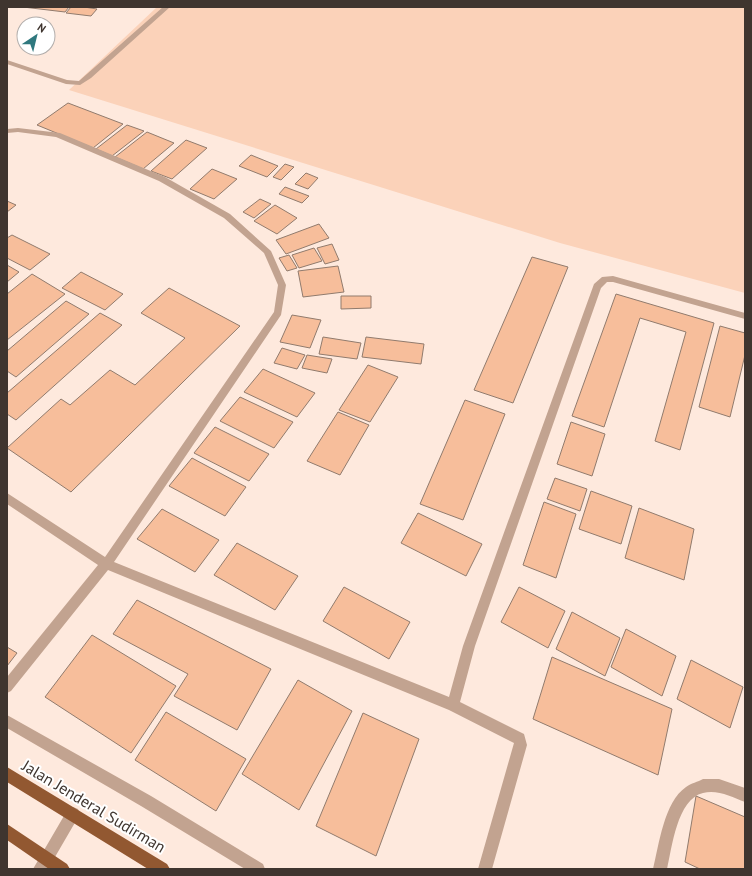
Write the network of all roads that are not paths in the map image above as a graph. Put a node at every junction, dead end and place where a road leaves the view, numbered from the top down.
1 (167, 7) edge
2 (7, 62) edge
3 (7, 131) edge
4 (745, 316) edge
5 (7, 498) edge
6 (106, 564) junction
7 (7, 687) edge
8 (453, 705) junction
9 (7, 721) edge
10 (7, 774) edge
11 (745, 795) edge
12 (73, 814) junction
13 (7, 831) edge
14 (43, 863) edge
15 (62, 869) edge
16 (162, 869) edge
17 (258, 869) edge
18 (485, 869) edge
19 (660, 869) edge

1 - 2 street
3 - 6 street
4 - 8 street
5 - 6 street
6 - 7 street
6 - 8 street
8 - 18 street
9 - 17 street
10 - 12 highway, Jalan Jenderal Sudirman
11 - 19 street
12 - 14 street
12 - 16 highway, Jalan Jenderal Sudirman
13 - 14 highway
14 - 15 highway

